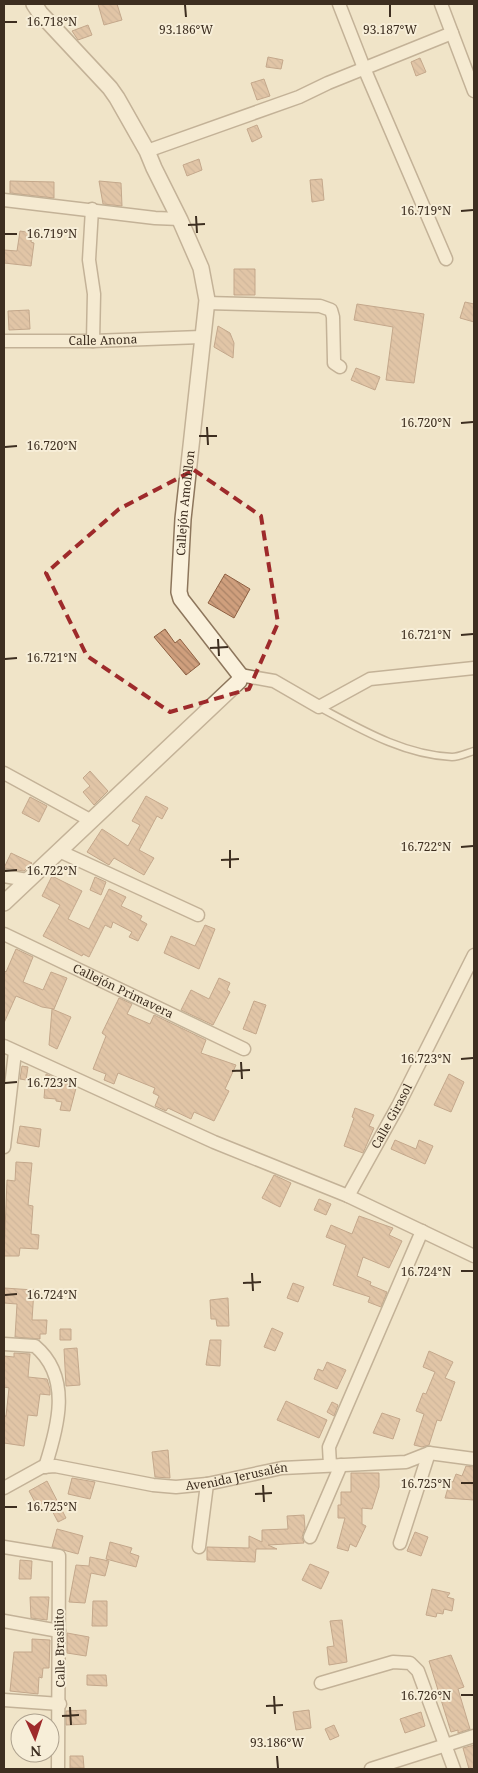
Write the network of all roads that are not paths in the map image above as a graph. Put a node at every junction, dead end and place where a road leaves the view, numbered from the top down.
1 (34, 4) edge
2 (339, 4) edge
3 (441, 4) edge
4 (452, 33) junction
5 (364, 68) junction
6 (474, 91) edge
7 (147, 151) junction
8 (4, 200) edge
9 (92, 209) junction
10 (180, 219) junction
11 (446, 259) dead end
12 (206, 303) junction
13 (201, 338) junction
14 (4, 341) edge
15 (93, 341) junction
16 (340, 367) dead end
17 (474, 668) edge
18 (240, 675) junction
19 (319, 707) junction
20 (474, 751) edge
21 (4, 773) edge
22 (90, 820) junction
23 (59, 851) junction
24 (4, 876) edge
25 (27, 880) junction
26 (4, 903) edge
27 (198, 915) dead end
28 (4, 934) edge
29 (474, 955) edge
30 (9, 1049) edge
31 (244, 1049) dead end
32 (4, 1147) edge
33 (348, 1196) junction
34 (422, 1231) junction
35 (474, 1256) edge
36 (4, 1344) edge
37 (429, 1453) junction
38 (474, 1459) edge
39 (335, 1465) junction
40 (45, 1467) junction
41 (207, 1484) junction
42 (4, 1488) edge
43 (310, 1537) dead end
44 (400, 1543) dead end
45 (4, 1547) edge
46 (199, 1547) dead end
47 (4, 1621) edge
48 (60, 1631) junction
49 (321, 1683) dead end
50 (4, 1700) edge
51 (60, 1704) junction
52 (474, 1736) edge
53 (447, 1747) junction
54 (58, 1769) edge
55 (371, 1769) edge
56 (454, 1769) edge

1 - 7 street, Callejón Amolillon
2 - 5 street
3 - 4 street
4 - 5 street
4 - 6 street
5 - 7 street
5 - 11 street
7 - 10 street, Callejón Amolillon
8 - 9 street
9 - 10 street
9 - 15 street
10 - 12 street, Callejón Amolillon
12 - 13 street, Callejón Amolillon
12 - 16 street
13 - 15 street, Calle Anona
13 - 18 street, Callejón Amolillon
14 - 15 street, Calle Anona
17 - 19 street
18 - 19 street
18 - 22 street
19 - 20 lane
21 - 22 street
22 - 23 street
23 - 25 street
23 - 27 street
24 - 25 street
25 - 26 street
28 - 31 street, Callejón Primavera
29 - 33 street, Calle Girasol
30 - 32 street
30 - 33 street
33 - 34 street
34 - 35 street
34 - 39 street
36 - 40 street
37 - 38 street, Avenida Jerusalén
37 - 39 street, Avenida Jerusalén
37 - 44 street
39 - 41 street, Avenida Jerusalén
39 - 43 street
40 - 41 street, Avenida Jerusalén
40 - 42 street
41 - 46 street
45 - 48 street, Calle Brasilito
47 - 48 street
48 - 51 street, Calle Brasilito
49 - 53 street
50 - 51 street
51 - 54 street, Calle Brasilito
52 - 53 street
53 - 55 street
53 - 56 street

